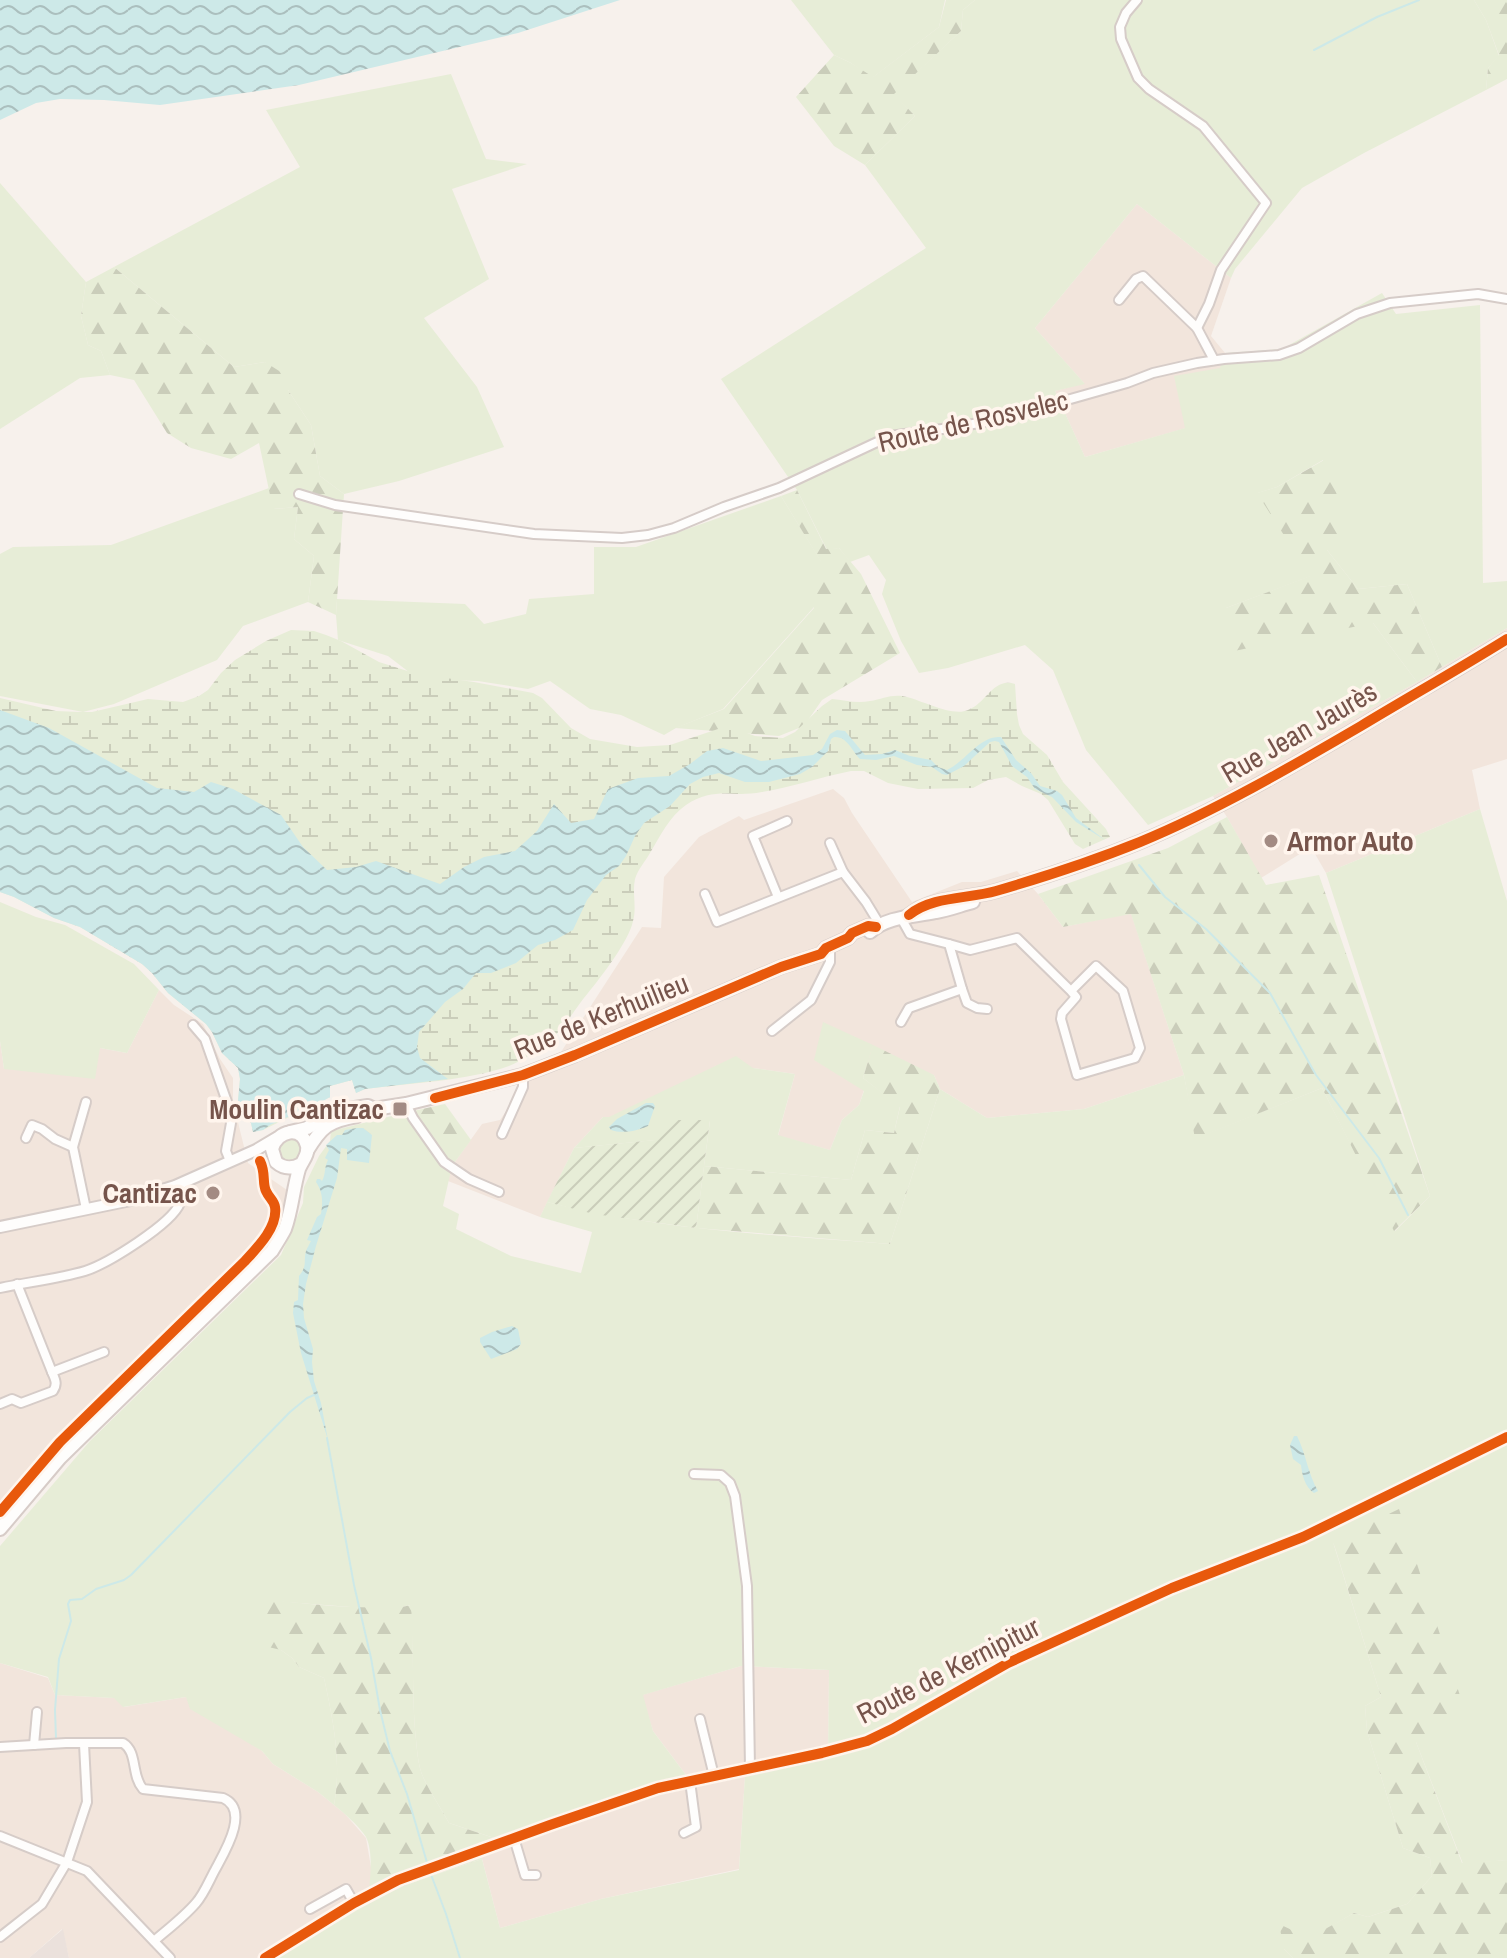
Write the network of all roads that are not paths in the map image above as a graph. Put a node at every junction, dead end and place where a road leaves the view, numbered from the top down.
1 (1137, 0) edge
2 (1507, 299) edge
3 (1119, 300) dead end
4 (1197, 328) junction
5 (1214, 360) junction
6 (299, 494) dead end
7 (1507, 639) edge
8 (787, 821) dead end
9 (830, 843) dead end
10 (843, 872) junction
11 (705, 894) dead end
12 (778, 897) junction
13 (905, 917) junction
14 (878, 926) junction
15 (949, 944) junction
16 (828, 947) junction
17 (962, 989) junction
18 (1071, 991) junction
19 (987, 1009) dead end
20 (901, 1022) dead end
21 (193, 1025) dead end
22 (772, 1031) dead end
23 (523, 1075) junction
24 (86, 1102) dead end
25 (406, 1104) junction
26 (374, 1109) junction
27 (284, 1134) junction
28 (502, 1134) dead end
29 (26, 1138) dead end
30 (73, 1147) junction
31 (307, 1151) junction
32 (248, 1154) junction
33 (230, 1161) junction
34 (278, 1164) junction
35 (301, 1164) junction
36 (175, 1186) junction
37 (499, 1192) dead end
38 (293, 1193) junction
39 (86, 1209) junction
40 (0, 1227) edge
41 (17, 1284) junction
42 (0, 1288) edge
43 (104, 1352) dead end
44 (52, 1372) junction
45 (0, 1404) edge
46 (1507, 1437) edge
47 (694, 1474) dead end
48 (0, 1529) edge
49 (37, 1712) dead end
50 (700, 1719) dead end
51 (84, 1744) junction
52 (34, 1745) junction
53 (0, 1747) edge
54 (750, 1768) junction
55 (714, 1776) junction
56 (690, 1781) junction
57 (684, 1833) dead end
58 (0, 1836) edge
59 (514, 1838) junction
60 (67, 1862) junction
61 (536, 1875) dead end
62 (354, 1903) junction
63 (310, 1909) dead end
64 (0, 1937) edge
65 (154, 1941) junction
66 (170, 1958) edge
67 (265, 1958) edge

1 - 4 street
2 - 5 street, Route de Rosvelec
3 - 4 street
4 - 5 street
5 - 6 street, Route de Rosvelec
7 - 13 main road, Rue Jean Jaurès
8 - 12 street
9 - 10 street
10 - 12 street
10 - 14 street
11 - 12 street
13 - 14 main road
13 - 15 street
14 - 16 main road, Rue de Kerhuilieu
15 - 17 street
15 - 18 street
16 - 22 street
16 - 23 main road, Rue de Kerhuilieu
17 - 19 street
17 - 20 street
18 - 18 street
21 - 33 street
23 - 25 main road, Rue de Kerhuilieu
23 - 28 street
24 - 30 street
25 - 26 main road, Rue de Kerhuilieu
25 - 37 street
26 - 27 main road, Rue de Kerhuilieu
26 - 31 main road, Rue de Kerhuilieu
27 - 31 main road
27 - 32 street
27 - 34 main road
29 - 30 street
30 - 39 street
31 - 35 main road
32 - 33 street
32 - 34 street
33 - 36 street
34 - 35 main road
34 - 38 main road
35 - 38 main road
36 - 39 street
36 - 41 street
38 - 48 main road
39 - 40 street
41 - 42 street
41 - 44 street
43 - 44 street
44 - 45 street
46 - 54 street, Route de Kernipitur
47 - 54 street
49 - 52 street
50 - 55 street
51 - 52 street
51 - 60 street
51 - 65 street
52 - 53 street
54 - 55 street, Route de Kernipitur
55 - 56 street, Route de Kernipitur
56 - 57 street
56 - 59 street, Route de Kernipitur
58 - 60 street
59 - 61 street
59 - 62 street, Route de Kernipitur
60 - 64 street
60 - 65 street
62 - 63 street
62 - 67 street, Route de Kernipitur
65 - 66 street

